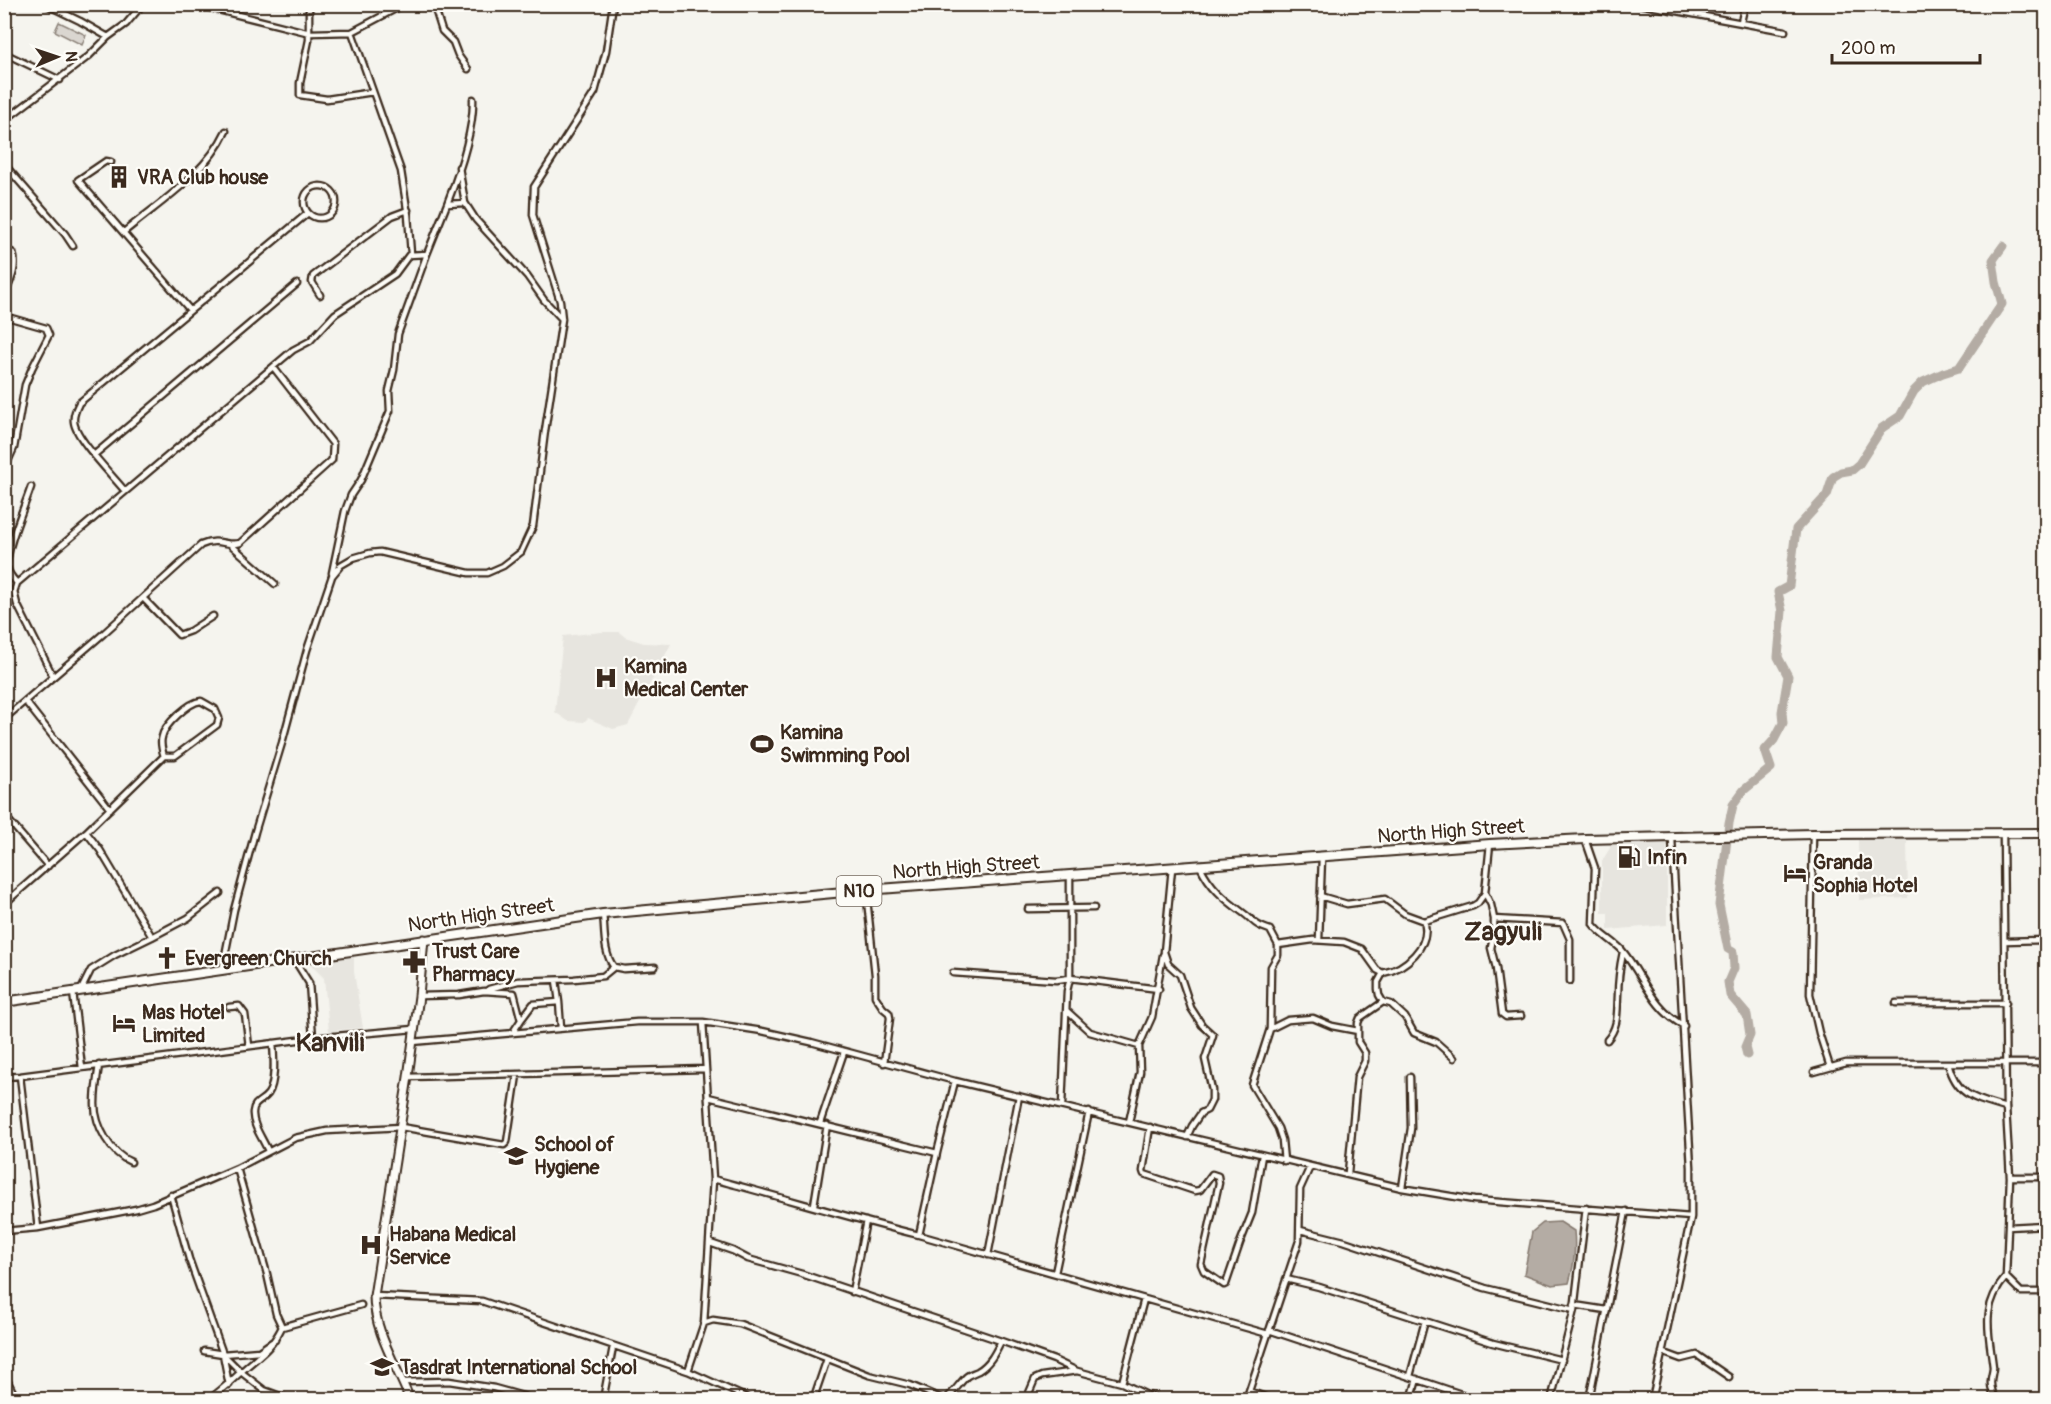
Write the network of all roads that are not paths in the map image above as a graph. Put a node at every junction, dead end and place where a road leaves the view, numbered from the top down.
1 (45, 4) edge
2 (143, 4) edge
3 (194, 4) edge
4 (309, 4) edge
5 (407, 4) edge
6 (431, 4) edge
7 (613, 4) edge
8 (1639, 4) edge
9 (1745, 4) edge
10 (398, 6) edge
11 (1741, 22) junction
12 (1785, 31) dead end
13 (352, 32) junction
14 (309, 33) junction
15 (108, 37) junction
16 (4, 53) edge
17 (468, 69) dead end
18 (60, 80) junction
19 (373, 92) junction
20 (473, 99) dead end
21 (4, 122) edge
22 (226, 131) dead end
23 (111, 162) dead end
24 (4, 164) edge
25 (459, 167) junction
26 (465, 203) junction
27 (447, 204) junction
28 (408, 210) junction
29 (308, 213) junction
30 (124, 232) junction
31 (73, 246) dead end
32 (4, 248) edge
33 (411, 254) junction
34 (427, 254) junction
35 (297, 284) dead end
36 (320, 295) dead end
37 (4, 296) edge
38 (190, 310) junction
39 (4, 316) edge
40 (562, 319) junction
41 (274, 368) junction
42 (94, 455) junction
43 (6, 461) edge
44 (4, 470) edge
45 (32, 487) dead end
46 (125, 491) junction
47 (230, 544) junction
48 (7, 575) edge
49 (332, 576) junction
50 (16, 583) junction
51 (275, 584) dead end
52 (143, 598) junction
53 (213, 616) dead end
54 (53, 676) junction
55 (25, 701) junction
56 (4, 719) edge
57 (164, 756) junction
58 (110, 809) junction
59 (4, 815) edge
60 (86, 832) junction
61 (2003, 833) junction
62 (2046, 833) edge
63 (1813, 834) junction
64 (1672, 838) junction
65 (1585, 839) junction
66 (1491, 844) junction
67 (1322, 857) junction
68 (48, 866) junction
69 (1200, 866) junction
70 (1172, 868) junction
71 (1070, 876) junction
72 (866, 890) junction
73 (220, 893) dead end
74 (1485, 893) junction
75 (1320, 896) junction
76 (4, 904) edge
77 (1071, 908) junction
78 (1094, 908) dead end
79 (1028, 909) dead end
80 (603, 914) junction
81 (1494, 919) junction
82 (1424, 921) junction
83 (152, 937) junction
84 (424, 939) junction
85 (1319, 940) junction
86 (2046, 940) edge
87 (2005, 941) junction
88 (1278, 945) junction
89 (1164, 952) junction
90 (1623, 952) junction
91 (294, 959) junction
92 (614, 967) junction
93 (655, 967) dead end
94 (222, 971) junction
95 (953, 973) dead end
96 (1383, 973) junction
97 (1070, 978) junction
98 (556, 980) junction
99 (1570, 981) dead end
100 (1159, 989) junction
101 (77, 991) junction
102 (484, 991) junction
103 (419, 996) junction
104 (4, 1002) edge
105 (558, 1002) junction
106 (1383, 1002) junction
107 (1896, 1003) dead end
108 (2006, 1003) junction
109 (229, 1007) dead end
110 (1067, 1011) junction
111 (1521, 1016) dead end
112 (521, 1020) junction
113 (702, 1022) junction
114 (1684, 1026) junction
115 (561, 1028) junction
116 (414, 1029) junction
117 (1270, 1029) junction
118 (1358, 1031) junction
119 (513, 1032) junction
120 (313, 1038) junction
121 (1607, 1040) dead end
122 (412, 1042) junction
123 (273, 1043) junction
124 (249, 1046) junction
125 (1139, 1046) junction
126 (844, 1052) junction
127 (1454, 1058) dead end
128 (884, 1063) junction
129 (1948, 1063) junction
130 (2006, 1063) junction
131 (2046, 1063) edge
132 (99, 1065) junction
133 (1830, 1066) junction
134 (82, 1068) junction
135 (705, 1069) junction
136 (1814, 1072) dead end
137 (517, 1074) junction
138 (20, 1076) junction
139 (4, 1077) edge
140 (408, 1077) junction
141 (1410, 1077) dead end
142 (955, 1081) junction
143 (1019, 1096) junction
144 (708, 1097) junction
145 (1062, 1106) junction
146 (2006, 1108) junction
147 (1089, 1112) junction
148 (1129, 1122) junction
149 (820, 1123) junction
150 (827, 1125) junction
151 (401, 1127) junction
152 (1150, 1127) junction
153 (1188, 1137) junction
154 (268, 1151) junction
155 (937, 1153) junction
156 (1262, 1155) junction
157 (1284, 1161) junction
158 (131, 1162) dead end
159 (1310, 1167) junction
160 (237, 1168) junction
161 (1348, 1173) junction
162 (2010, 1177) junction
163 (2046, 1177) edge
164 (713, 1179) junction
165 (1402, 1188) junction
166 (171, 1195) junction
167 (814, 1205) junction
168 (1586, 1208) junction
169 (1626, 1211) junction
170 (1691, 1217) junction
171 (866, 1221) junction
172 (2046, 1225) edge
173 (2008, 1227) junction
174 (38, 1228) junction
175 (1300, 1230) junction
176 (4, 1232) edge
177 (920, 1235) junction
178 (710, 1244) junction
179 (988, 1255) junction
180 (1055, 1273) junction
181 (2006, 1277) junction
182 (1286, 1279) junction
183 (852, 1292) junction
184 (2046, 1292) edge
185 (374, 1296) junction
186 (1144, 1299) junction
187 (361, 1305) dead end
188 (1574, 1307) junction
189 (1606, 1310) junction
190 (1425, 1321) junction
191 (704, 1323) junction
192 (282, 1327) junction
193 (1268, 1332) junction
194 (275, 1340) junction
195 (1001, 1341) junction
196 (613, 1347) junction
197 (204, 1351) dead end
198 (1662, 1352) junction
199 (222, 1354) junction
200 (827, 1359) junction
201 (1562, 1360) junction
202 (688, 1371) junction
203 (1077, 1371) junction
204 (241, 1372) junction
205 (4, 1374) edge
206 (1410, 1376) junction
207 (1729, 1377) dead end
208 (1417, 1379) junction
209 (404, 1382) junction
210 (1122, 1383) junction
211 (229, 1385) junction
212 (1249, 1391) junction
213 (947, 1399) edge
214 (16, 1400) edge
215 (208, 1400) edge
216 (291, 1400) edge
217 (410, 1400) edge
218 (537, 1400) edge
219 (603, 1400) edge
220 (752, 1400) edge
221 (813, 1400) edge
222 (1026, 1400) edge
223 (1163, 1400) edge
224 (1246, 1400) edge
225 (1273, 1400) edge
226 (1411, 1400) edge
227 (1479, 1400) edge
228 (1551, 1400) edge
229 (1589, 1400) edge
230 (1652, 1400) edge
231 (1994, 1400) edge

1 - 15 street
2 - 15 street
3 - 14 street
4 - 14 street
5 - 10 street
6 - 17 street
7 - 40 street
8 - 11 street
9 - 11 street
10 - 13 street
11 - 12 street
13 - 14 street
13 - 19 street
14 - 19 street
15 - 18 street
16 - 18 street
18 - 21 street
19 - 28 street
20 - 25 street
22 - 30 street
23 - 30 street
24 - 31 street
25 - 26 street
25 - 27 street
26 - 27 street
26 - 40 street
27 - 34 street
28 - 33 street
28 - 36 street
29 - 29 street
29 - 38 street
30 - 38 street
32 - 37 street
33 - 34 street
33 - 41 street
34 - 49 street
35 - 42 street
38 - 42 street
39 - 43 street
40 - 49 street
41 - 46 street
41 - 47 street
42 - 46 street
43 - 44 street
45 - 48 street
46 - 50 street
47 - 51 street
47 - 52 street
48 - 50 street
49 - 94 street
50 - 54 street
52 - 53 street
52 - 54 street
54 - 55 street
55 - 56 street
55 - 58 street
57 - 57 street
57 - 58 street
58 - 60 street
59 - 68 street
60 - 68 street
60 - 83 street
61 - 62 highway, N10
61 - 63 highway, N10
61 - 87 street
63 - 64 highway, North High Street / N10
63 - 133 street
64 - 65 highway, North High Street / N10
64 - 114 street
65 - 66 highway, North High Street / N10
65 - 90 street
66 - 67 highway, North High Street / N10
66 - 74 street
67 - 69 highway, North High Street / N10
67 - 75 street
68 - 76 street
69 - 70 highway, North High Street / N10
69 - 88 street
70 - 71 highway, North High Street / N10
70 - 89 street
71 - 72 highway, North High Street / N10
71 - 77 street
72 - 80 highway, North High Street / N10
72 - 128 street
73 - 83 street
74 - 81 street
74 - 82 street
75 - 82 street
75 - 85 street
77 - 78 street
77 - 79 street
77 - 97 street
80 - 84 highway, North High Street / N10
80 - 92 street
81 - 99 street
81 - 111 street
82 - 96 street
83 - 101 street
84 - 91 highway, North High Street / N10
84 - 103 main road
85 - 88 street
85 - 96 street
86 - 87 street
87 - 108 street
88 - 117 street
89 - 100 street
89 - 153 street
90 - 114 street
90 - 121 street
91 - 94 highway, North High Street / N10
91 - 120 street
92 - 93 street
92 - 98 street
94 - 101 highway, North High Street / N10
95 - 97 street
96 - 106 street
97 - 100 street
97 - 110 street
98 - 102 street
98 - 105 street
100 - 125 street
101 - 104 highway, North High Street / N10
101 - 134 street
102 - 103 street
102 - 112 street
103 - 116 main road
105 - 112 street
105 - 115 street
106 - 118 street
106 - 127 street
107 - 108 street
108 - 130 street
109 - 124 street
110 - 125 street
110 - 145 street
112 - 119 street
113 - 115 street
113 - 126 street
113 - 135 street
114 - 170 street
115 - 119 street
116 - 120 street
116 - 122 main road
117 - 118 street
117 - 157 street
118 - 161 street
119 - 122 street
120 - 123 street
122 - 140 main road
123 - 124 street
123 - 154 street
124 - 132 street
125 - 148 street
126 - 128 street
126 - 149 street
128 - 142 street
129 - 130 street
129 - 133 street
129 - 146 street
130 - 131 street
130 - 146 street
132 - 134 street
132 - 158 street
133 - 136 street
134 - 138 street
135 - 137 street
135 - 144 street
137 - 140 street
137 - 151 street
138 - 139 street
138 - 174 street
140 - 151 main road
141 - 165 street
142 - 143 street
142 - 155 street
143 - 145 street
143 - 179 street
144 - 149 street
144 - 164 street
145 - 147 street
146 - 162 street
147 - 148 street
147 - 180 street
148 - 152 street
149 - 150 street
150 - 155 street
150 - 167 street
151 - 154 street
151 - 185 main road
152 - 153 street
152 - 156 street
153 - 156 street
154 - 160 street
155 - 177 street
156 - 157 street
157 - 159 street
159 - 161 street
159 - 175 street
160 - 166 street
160 - 192 street
161 - 165 street
162 - 163 street
162 - 173 street
164 - 167 street
164 - 178 street
165 - 168 street
166 - 174 street
166 - 199 street
167 - 171 street
168 - 169 street
168 - 188 street
169 - 170 street
169 - 189 street
170 - 198 street
171 - 177 street
171 - 183 street
172 - 173 street
173 - 181 street
174 - 176 street
175 - 182 street
175 - 188 street
177 - 179 street
178 - 183 street
178 - 191 street
179 - 180 street
180 - 186 street
181 - 184 street
181 - 231 street
182 - 190 street
182 - 193 street
183 - 195 street
185 - 196 street
185 - 209 main road
186 - 193 street
186 - 210 street
187 - 192 street
188 - 189 street
188 - 201 street
189 - 229 street
190 - 201 street
190 - 206 street
191 - 200 street
191 - 202 street
192 - 194 street
193 - 206 street
193 - 212 street
194 - 199 street
194 - 204 street
195 - 203 street
195 - 213 street
196 - 202 street
196 - 219 street
197 - 199 street
198 - 207 street
198 - 230 street
199 - 204 street
199 - 211 street
200 - 213 street
200 - 221 street
201 - 228 street
202 - 220 street
203 - 210 street
203 - 222 street
204 - 211 street
204 - 216 street
205 - 214 street
206 - 208 street
208 - 226 street
208 - 227 street
209 - 217 main road
209 - 218 street
210 - 223 street
211 - 215 street
212 - 224 street
212 - 225 street

